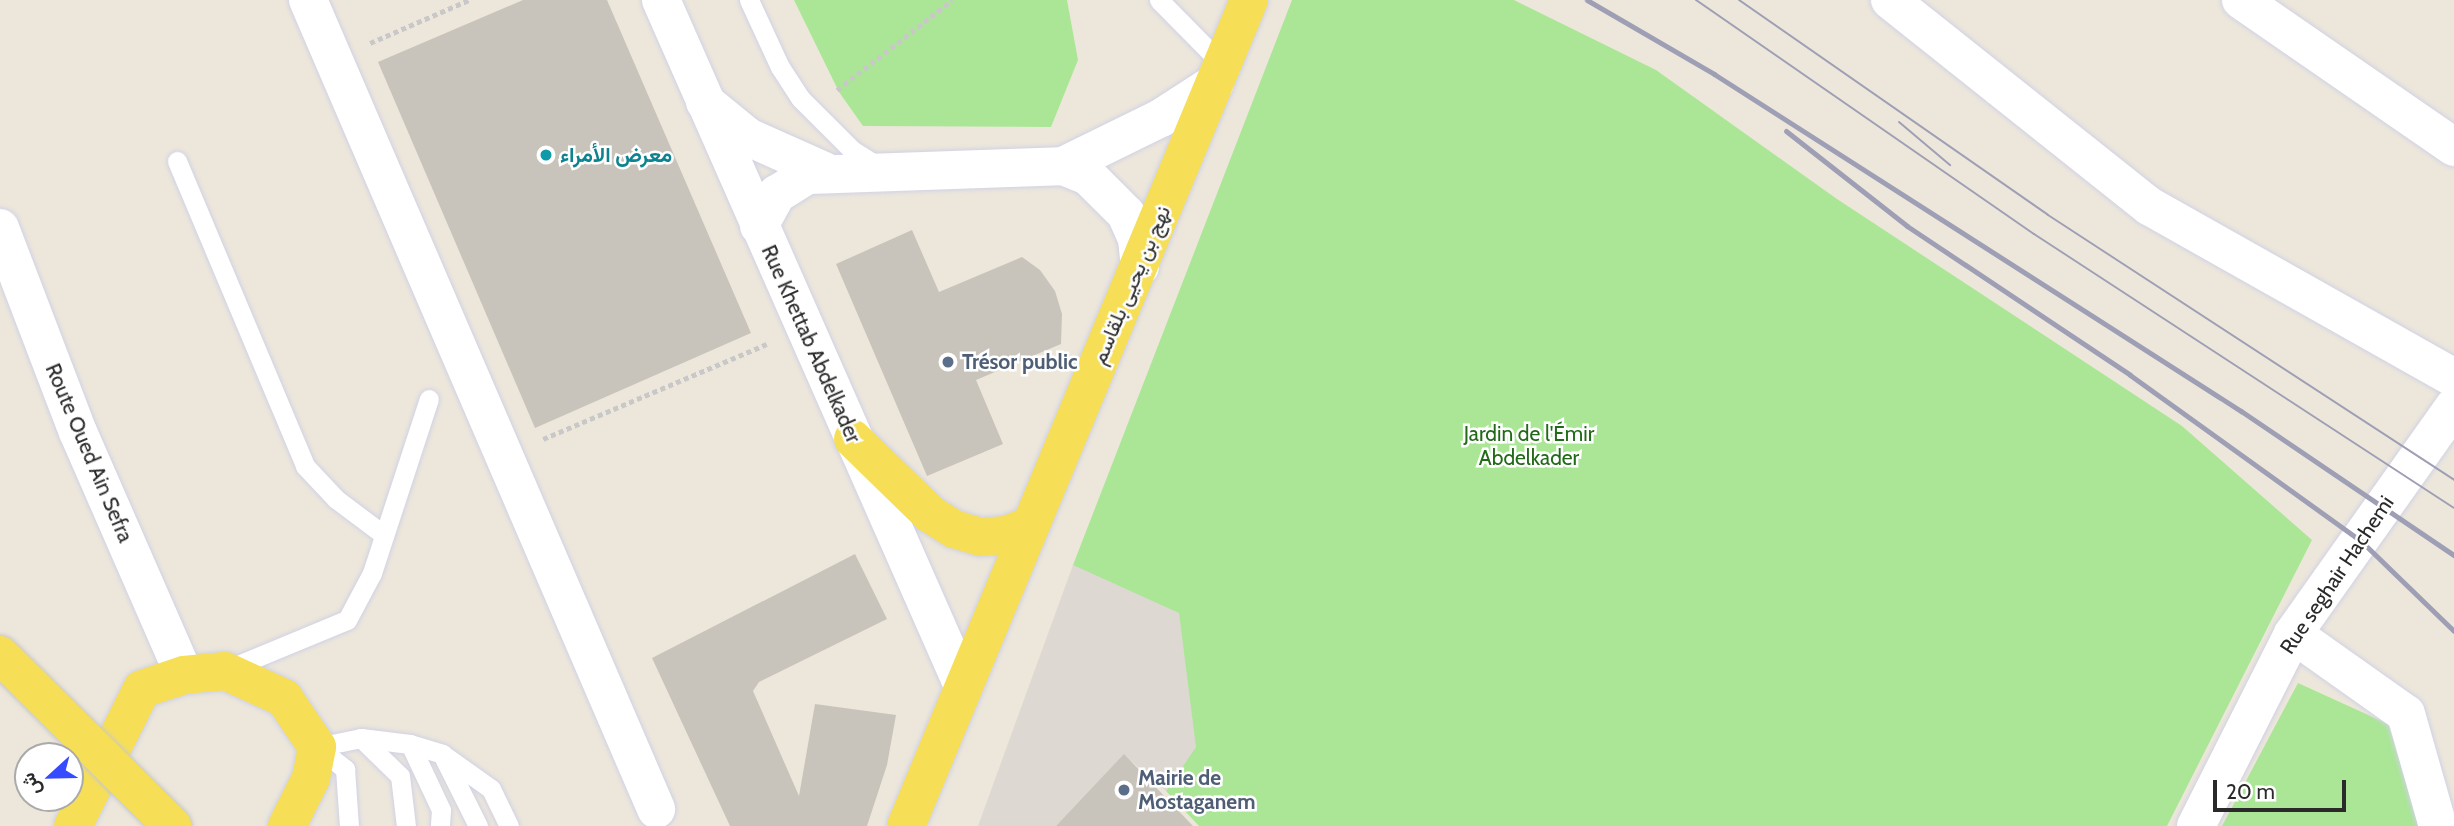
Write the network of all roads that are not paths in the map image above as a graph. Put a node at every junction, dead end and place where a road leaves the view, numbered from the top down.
1 (308, 0) edge
2 (661, 0) edge
3 (749, 0) edge
4 (1159, 0) edge
5 (1249, 0) edge
6 (2241, 0) edge
7 (1900, 3) edge
8 (1219, 74) junction
9 (705, 102) junction
10 (2454, 147) edge
11 (177, 161) dead end
12 (1063, 166) junction
13 (883, 169) junction
14 (824, 171) junction
15 (759, 226) junction
16 (0, 228) edge
17 (1140, 267) junction
18 (2454, 378) edge
19 (429, 399) dead end
20 (2454, 407) edge
21 (853, 439) junction
22 (1026, 527) junction
23 (384, 535) junction
24 (2293, 635) junction
25 (0, 655) edge
26 (225, 670) junction
27 (184, 675) junction
28 (963, 686) junction
29 (361, 738) junction
30 (410, 744) junction
31 (317, 747) junction
32 (442, 754) junction
33 (654, 820) edge
34 (73, 826) edge
35 (172, 826) edge
36 (287, 826) edge
37 (349, 826) edge
38 (406, 826) edge
39 (440, 826) edge
40 (478, 826) edge
41 (509, 826) edge
42 (906, 826) edge
43 (2196, 826) edge
44 (2438, 826) edge

1 - 33 street
2 - 9 street, Rue Khettab Abdelkader
3 - 13 lane
4 - 8 lane
5 - 8 main road, نهج بن يحيى بلقاسم
6 - 10 street
7 - 18 street
8 - 12 street
8 - 17 main road, نهج بن يحيى بلقاسم
9 - 14 street
9 - 15 street, Rue Khettab Abdelkader
11 - 23 lane
12 - 13 street
12 - 17 street
13 - 14 street
14 - 15 street
15 - 21 street, Rue Khettab Abdelkader
16 - 27 street, Route Oued Ain Sefra
17 - 22 main road, نهج بن يحيى بلقاسم
19 - 23 lane
20 - 24 street, Rue seghair Hachemi
21 - 22 main road
21 - 28 street, Rue Khettab Abdelkader
22 - 28 main road, نهج بن يحيى بلقاسم
23 - 26 lane
24 - 43 street, Rue seghair Hachemi
24 - 44 street
25 - 35 main road, bridge
26 - 27 main road
26 - 31 main road
27 - 34 main road
28 - 42 main road, نهج بن يحيى بلقاسم
29 - 30 lane
29 - 31 lane
29 - 38 lane
30 - 32 lane
30 - 39 lane
31 - 36 main road
31 - 37 lane
32 - 40 lane
32 - 41 lane

